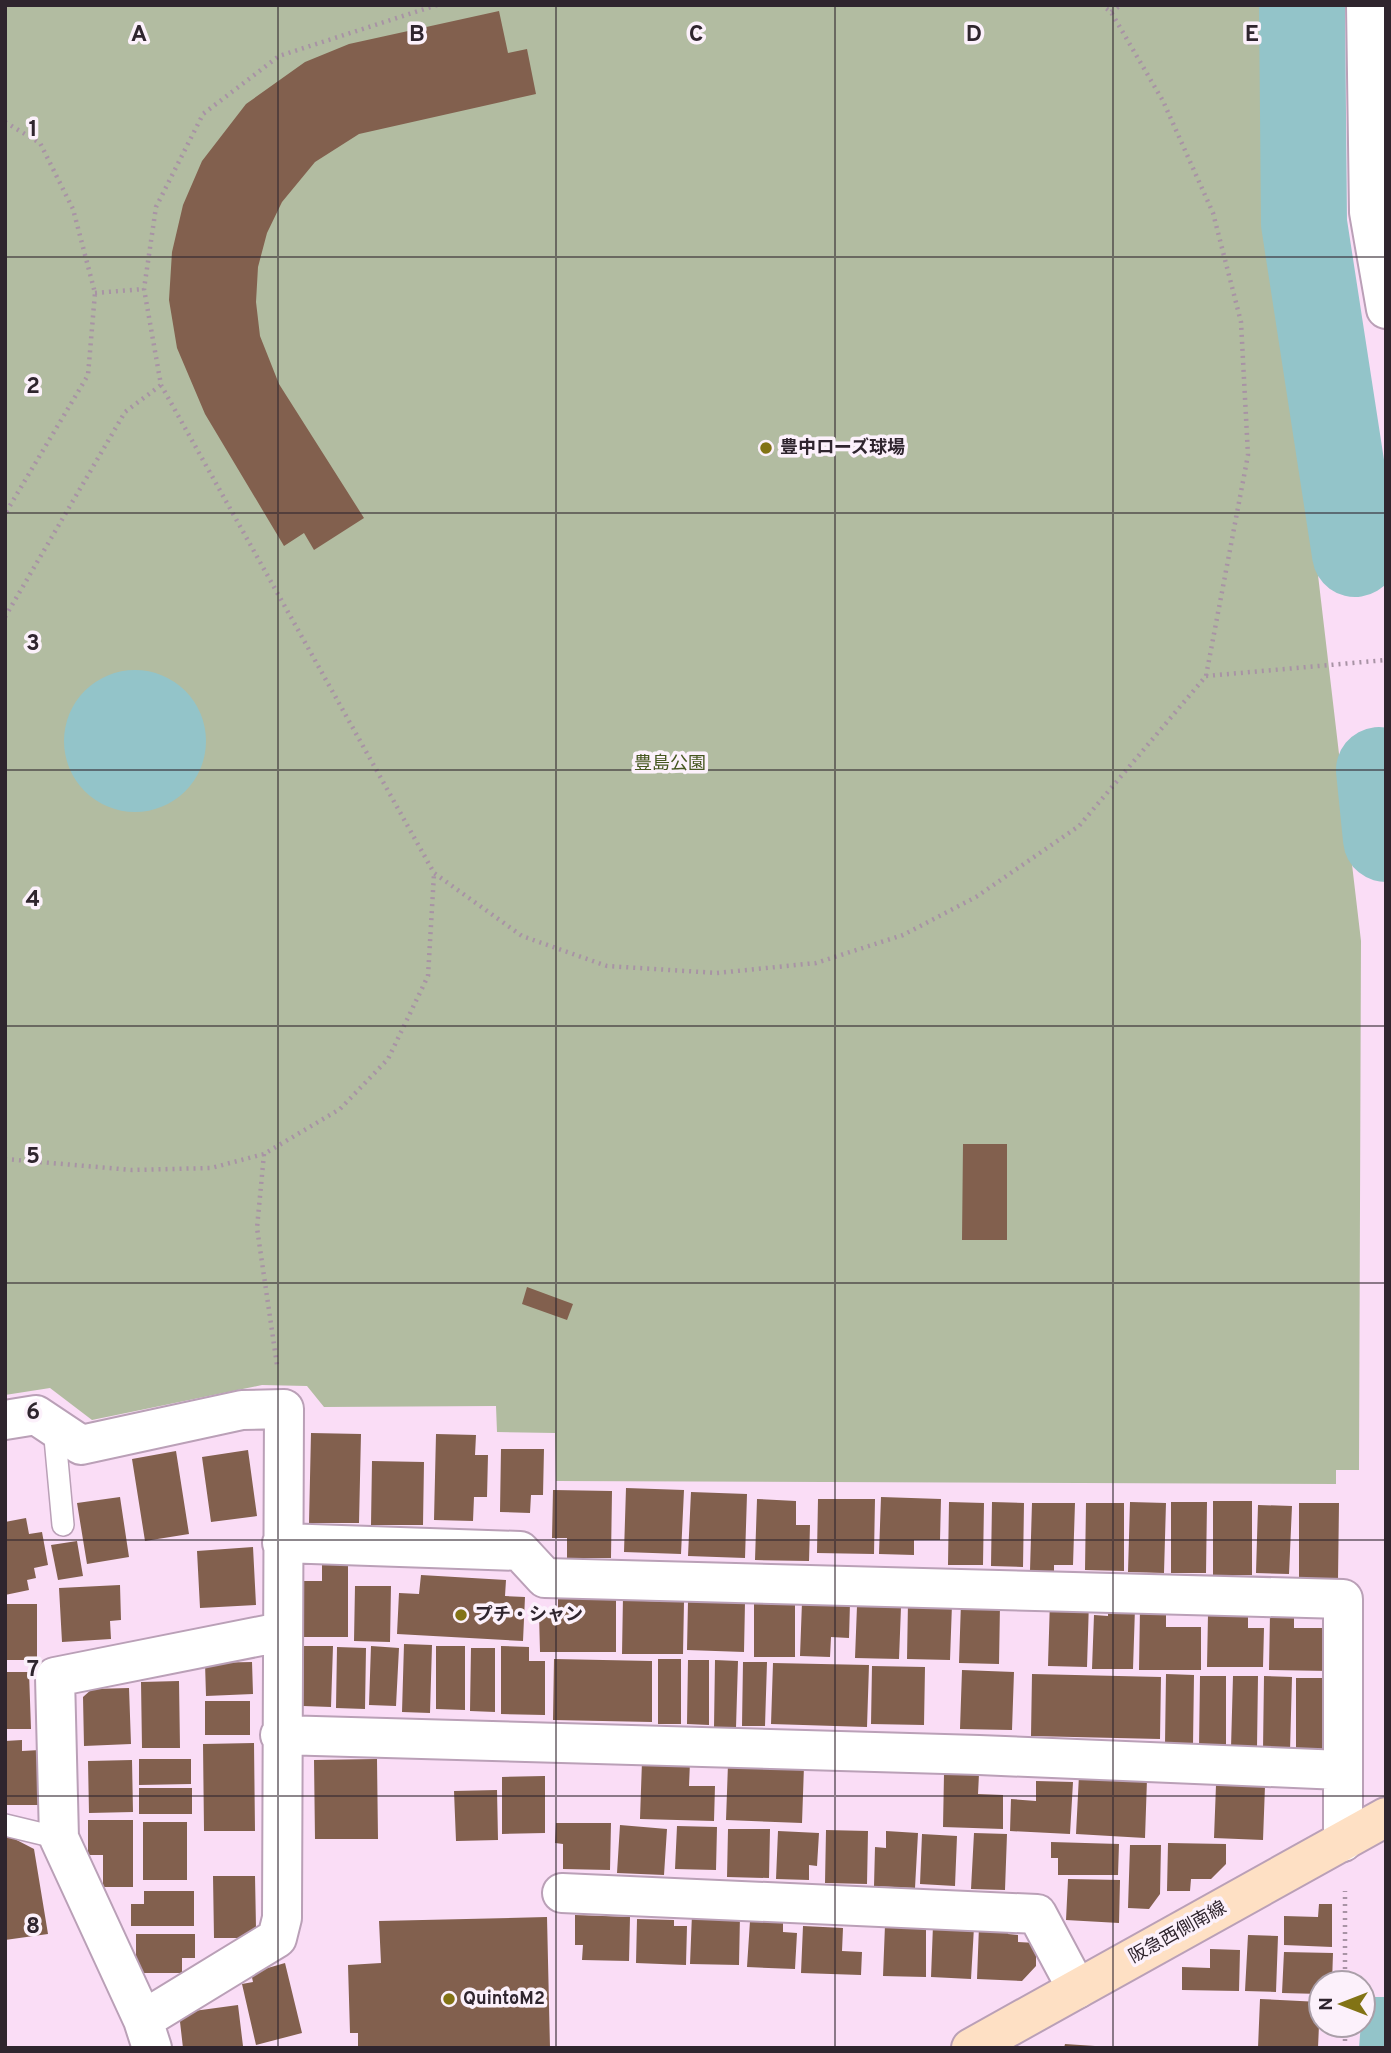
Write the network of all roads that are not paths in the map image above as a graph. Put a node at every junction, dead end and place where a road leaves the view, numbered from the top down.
1 (1366, 5) edge
2 (1376, 110) edge
3 (1385, 291) edge
4 (5, 1420) edge
5 (54, 1427) junction
6 (63, 1525) dead end
7 (282, 1544) junction
8 (281, 1632) junction
9 (280, 1735) junction
10 (1341, 1770) junction
11 (1386, 1817) edge
12 (5, 1825) edge
13 (58, 1838) junction
14 (1343, 1842) junction
15 (562, 1894) dead end
16 (1077, 1989) junction
17 (148, 2034) edge
18 (971, 2048) edge

1 - 2 street
2 - 3 street
4 - 5 street
5 - 6 lane
5 - 7 street
7 - 8 street
7 - 10 street
8 - 9 street
8 - 13 street
9 - 10 street
9 - 17 street
10 - 14 street
11 - 14 street, 阪急西側南線
12 - 13 lane
13 - 17 street
14 - 16 street, 阪急西側南線
15 - 16 street
16 - 18 street, 阪急西側南線

